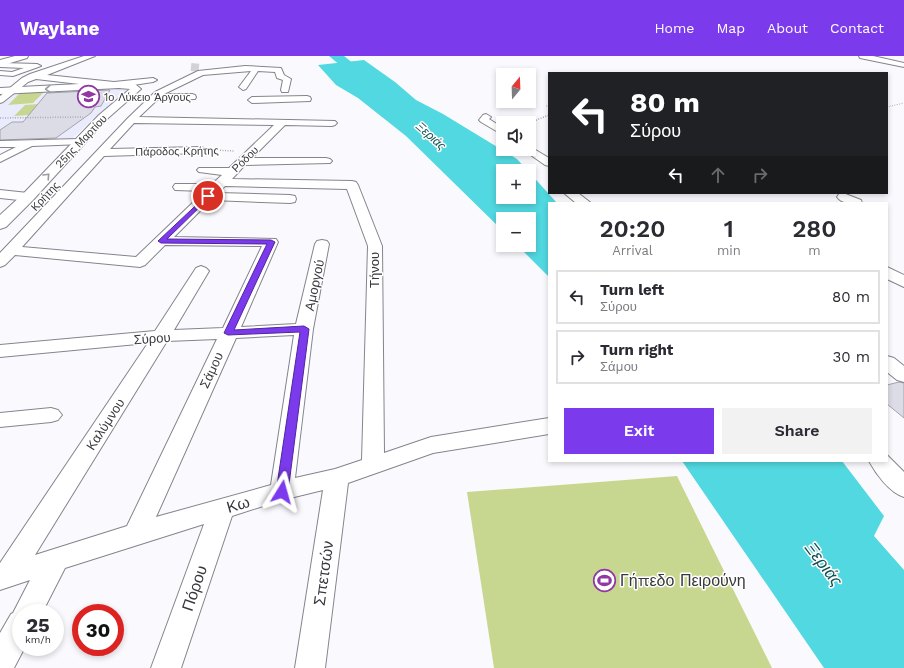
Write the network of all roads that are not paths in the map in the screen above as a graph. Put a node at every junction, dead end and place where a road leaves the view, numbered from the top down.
1 (17, 56) edge
2 (24, 56) edge
3 (91, 56) edge
4 (866, 57) edge
5 (904, 60) edge
6 (1, 64) edge
7 (904, 65) edge
8 (256, 69) junction
9 (0, 73) edge
10 (33, 76) junction
11 (114, 85) junction
12 (244, 87) dead end
13 (259, 89) dead end
14 (285, 90) dead end
15 (6, 91) edge
16 (134, 91) junction
17 (192, 97) dead end
18 (154, 98) junction
19 (307, 99) dead end
20 (0, 100) edge
21 (252, 100) junction
22 (486, 117) dead end
23 (131, 120) junction
24 (210, 120) junction
25 (240, 120) junction
26 (283, 122) junction
27 (332, 123) dead end
28 (496, 128) edge
29 (199, 129) dead end
30 (79, 142) junction
31 (33, 143) junction
32 (0, 144) edge
33 (202, 150) road end
34 (101, 152) junction
35 (252, 152) junction
36 (335, 153) dead end
37 (536, 154) edge
38 (0, 160) edge
39 (326, 160) dead end
40 (242, 162) junction
41 (548, 162) edge
42 (203, 170) dead end
43 (232, 172) junction
44 (179, 186) dead end
45 (215, 188) junction
46 (0, 194) edge
47 (572, 194) edge
48 (28, 197) junction
49 (843, 197) dead end
50 (290, 199) dead end
51 (584, 202) edge
52 (854, 202) edge
53 (0, 224) edge
54 (161, 241) junction
55 (322, 244) dead end
56 (11, 250) junction
57 (0, 262) edge
58 (202, 271) dead end
59 (888, 273) edge
60 (904, 282) edge
61 (304, 329) junction
62 (228, 333) junction
63 (161, 336) junction
64 (0, 351) edge
65 (904, 356) edge
66 (888, 358) edge
67 (888, 363) edge
68 (904, 376) edge
69 (51, 415) dead end
70 (0, 420) edge
71 (548, 426) edge
72 (881, 462) edge
73 (373, 464) junction
74 (337, 478) junction
75 (904, 488) edge
76 (282, 492) junction
77 (222, 509) junction
78 (136, 534) junction
79 (56, 560) junction
80 (3, 577) edge
81 (32, 604) edge
82 (12, 641) edge
83 (0, 663) edge
84 (166, 668) edge
85 (310, 668) edge

1 - 6 main road
2 - 6 main road
3 - 10 street
4 - 5 street
4 - 7 street
6 - 9 street
8 - 12 street
8 - 14 street, Κρήτης
8 - 18 street, Κρήτης
10 - 11 street
10 - 15 street
11 -> 15 main road
11 - 16 main road
11 - 16 street
13 - 21 street
15 - 20 street
16 - 30 main road, 25ης Μαρτίου
17 - 18 street
18 - 23 street, Κρήτης
19 - 21 street
21 - 25 street
22 - 28 street
23 - 24 street
23 - 34 street, Κρήτης
24 - 25 street
24 - 29 street
25 - 26 street
26 - 27 street
26 - 35 street, Ρόδου
30 - 31 street
48 -> 30 main road, 25ης Μαρτίου
31 - 32 street
31 - 38 street
33 - 34 street, Πάροδος Κρήτης
34 - 56 street, Κρήτης
35 - 36 street
35 - 40 street, Ρόδου
37 - 41 street
39 - 40 street
40 - 43 street, Ρόδου
42 - 43 street
43 - 45 street, Ρόδου
44 - 45 street
45 - 50 street
45 - 54 street, Ρόδου
45 - 73 street, Τήνου
46 - 48 street
47 - 51 street
48 - 53 main road, 25ης Μαρτίου
49 - 52 street
54 - 56 street, Ρόδου
54 - 62 street, Σάμου
55 - 61 street, Αμοργού
56 - 57 street, Κρήτης
58 - 63 street, Καλύμνου
59 - 60 street
61 - 62 street, Σύρου
61 - 76 street, Αμοργού
62 - 63 street, Σύρου
62 - 78 street, Σάμου
63 - 64 street, Σύρου
63 - 80 street, Καλύμνου
65 - 66 street
67 - 68 street
69 - 70 street
71 - 73 street, Κω
72 - 75 street
73 - 74 street, Κω
74 - 76 street, Κω
74 - 85 street, Σπετσών
76 - 77 street, Κω
77 - 78 street, Κω
77 - 84 street, Πόρου
78 - 79 street, Κω
79 - 80 street, Κω
79 - 81 street
82 - 83 street

